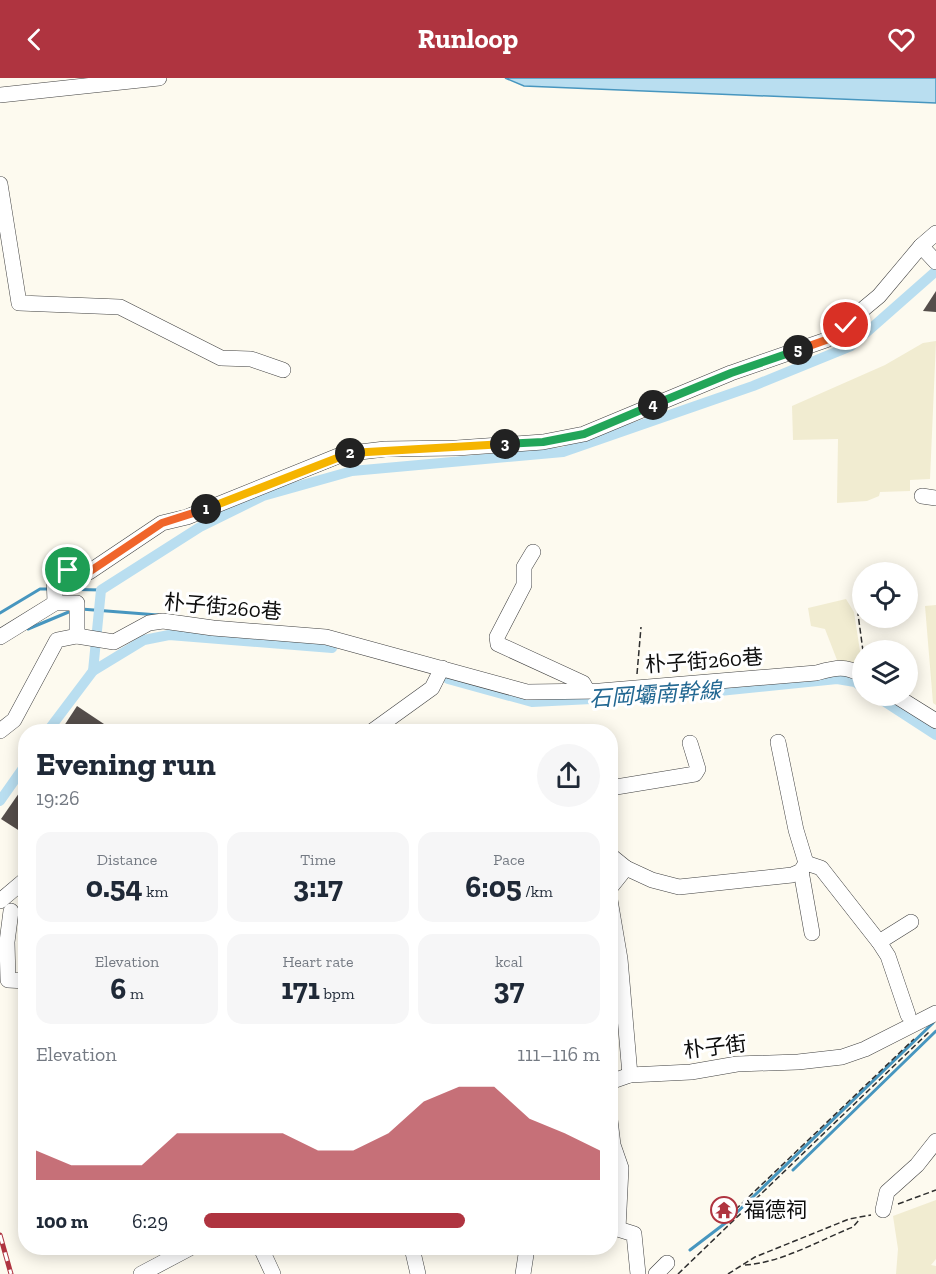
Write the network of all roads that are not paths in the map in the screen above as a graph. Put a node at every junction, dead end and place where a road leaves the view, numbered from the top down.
1 (159, 78) edge
2 (0, 95) edge
3 (0, 184) edge
4 (936, 233) edge
5 (921, 246) junction
6 (936, 262) edge
7 (283, 370) dead end
8 (533, 552) dead end
9 (55, 603) junction
10 (77, 636) junction
11 (0, 637) edge
12 (442, 668) junction
13 (852, 669) edge
14 (587, 690) junction
15 (912, 706) edge
16 (936, 721) edge
17 (382, 724) edge
18 (0, 731) edge
19 (778, 742) dead end
20 (690, 743) dead end
21 (618, 787) edge
22 (618, 862) edge
23 (803, 867) junction
24 (626, 868) junction
25 (618, 878) edge
26 (18, 892) edge
27 (9, 909) edge
28 (911, 922) dead end
29 (812, 933) dead end
30 (879, 942) junction
31 (618, 947) edge
32 (18, 981) edge
33 (936, 1003) edge
34 (936, 1013) edge
35 (908, 1015) junction
36 (826, 1059) junction
37 (630, 1075) junction
38 (618, 1079) edge
39 (936, 1141) edge
40 (618, 1159) edge
41 (883, 1210) dead end
42 (618, 1229) edge
43 (618, 1229) edge
44 (164, 1255) edge
45 (264, 1255) edge
46 (414, 1255) edge
47 (526, 1255) edge
48 (141, 1274) edge
49 (273, 1274) edge
50 (418, 1274) edge
51 (523, 1274) edge
52 (638, 1274) edge

1 - 2 street
3 - 7 street
4 - 5 street
5 - 6 street
5 - 9 street
8 - 14 street
9 - 10 street
9 - 11 street
10 - 12 street, 朴子街260巷
10 - 18 street
12 - 14 street, 朴子街260巷
12 - 17 street
13 - 14 street, 朴子街260巷
15 - 16 street
19 - 23 street
20 - 21 street
22 - 24 street
23 - 24 street
23 - 29 street
23 - 30 street
24 - 25 street
26 - 27 street
27 - 32 street
28 - 30 street
30 - 35 street
31 - 37 street
33 - 35 street, 朴子街
34 - 36 street, 朴子街
35 - 36 street, 朴子街
36 - 37 street, 朴子街
37 - 38 street, 朴子街
39 - 41 street
40 - 42 street
43 - 52 street
44 - 48 street
45 - 49 street
46 - 50 street
47 - 51 street

